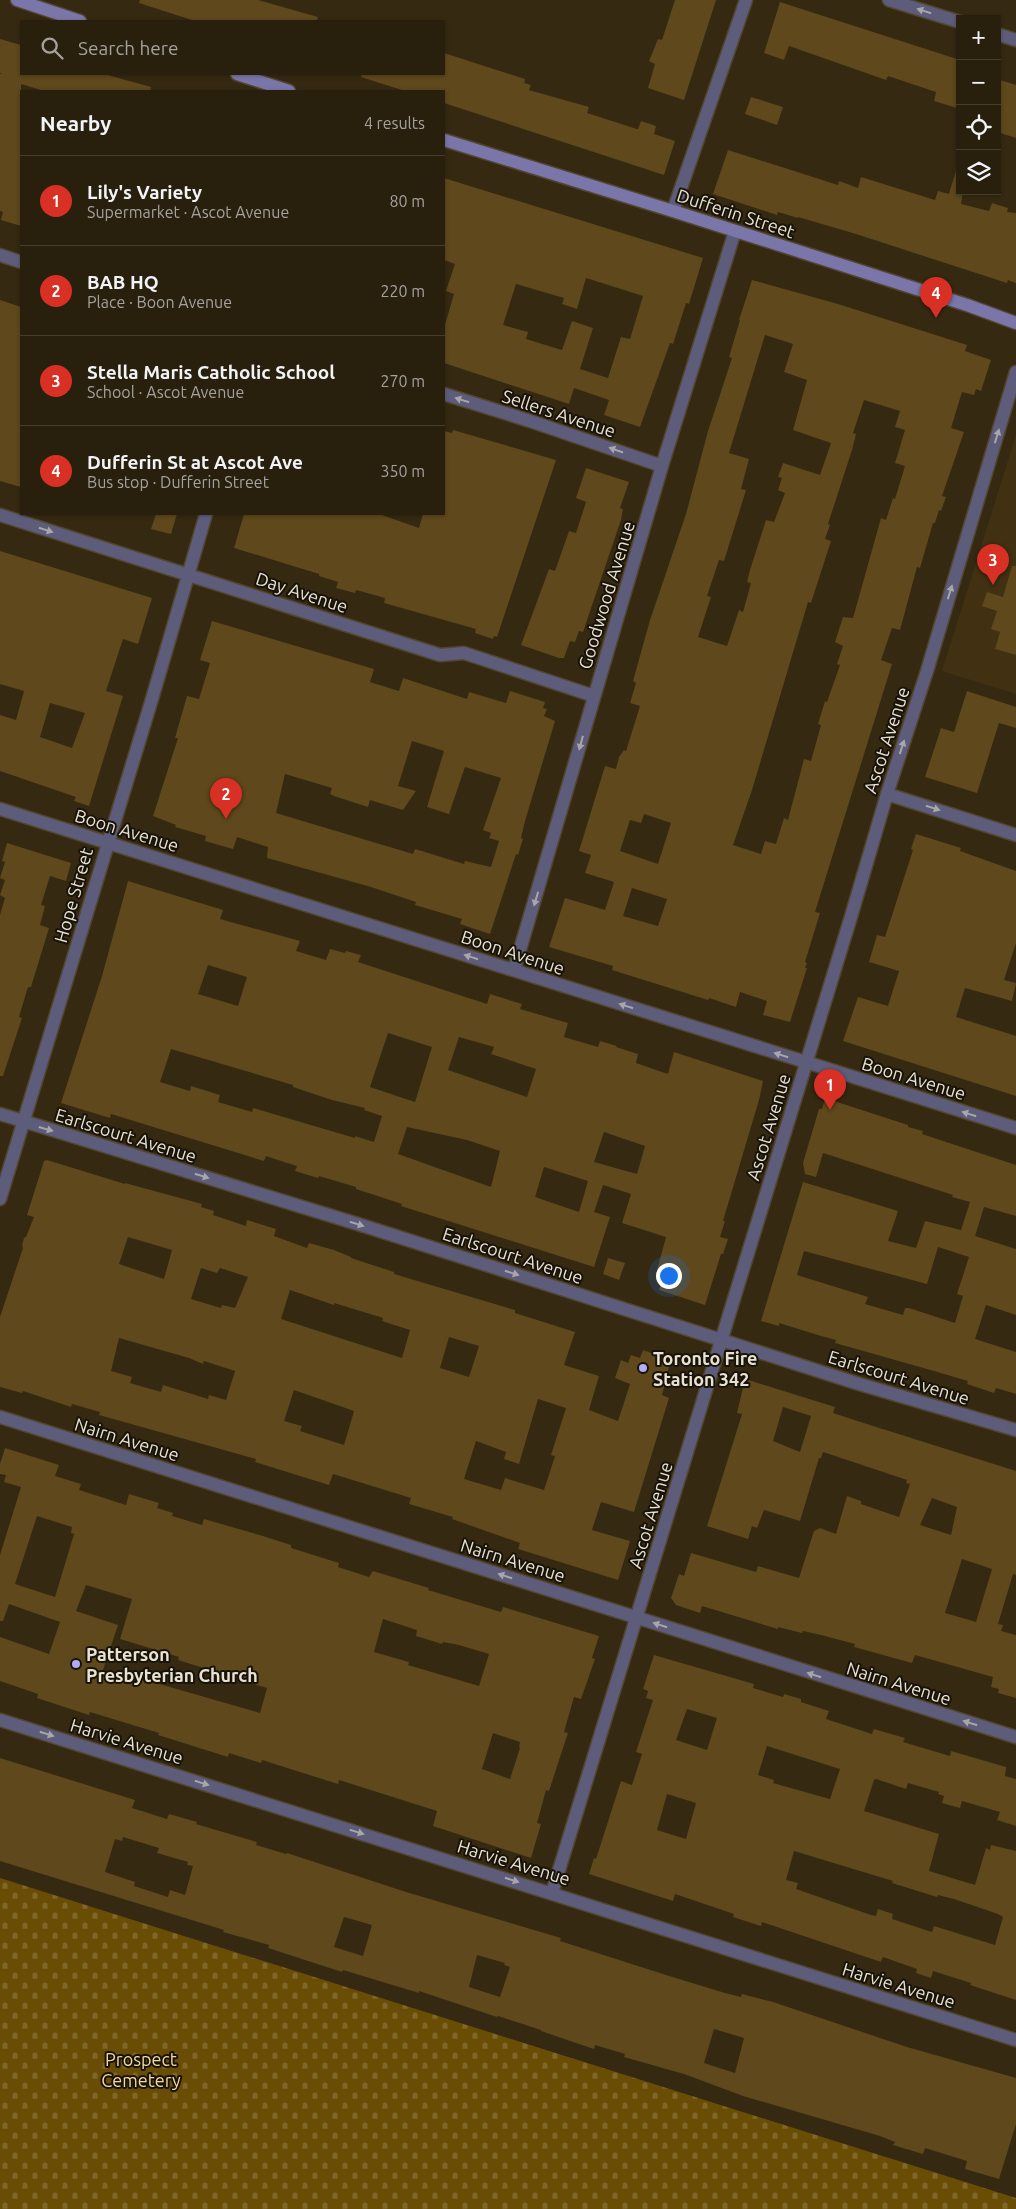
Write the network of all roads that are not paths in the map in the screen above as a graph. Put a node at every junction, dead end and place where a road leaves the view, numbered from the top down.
1 (17, 0) edge
2 (746, 0) edge
3 (889, 0) edge
4 (77, 20) edge
5 (956, 21) edge
6 (1001, 35) edge
7 (1016, 40) edge
8 (240, 75) edge
9 (286, 90) edge
10 (445, 140) edge
11 (674, 211) junction
12 (735, 231) junction
13 (0, 255) edge
14 (20, 262) edge
15 (1016, 323) edge
16 (1016, 372) edge
17 (445, 394) edge
18 (662, 466) junction
19 (0, 515) edge
20 (206, 515) edge
21 (188, 574) junction
22 (594, 696) junction
23 (886, 794) junction
24 (0, 809) edge
25 (1016, 835) edge
26 (107, 842) junction
27 (514, 970) junction
28 (806, 1062) junction
29 (0, 1114) edge
30 (24, 1122) junction
31 (1016, 1128) edge
32 (0, 1199) edge
33 (721, 1340) junction
34 (0, 1417) edge
35 (1016, 1430) edge
36 (637, 1617) junction
37 (0, 1720) edge
38 (1016, 1737) edge
39 (552, 1893) junction
40 (1016, 2040) edge

1 - 4 main road
2 - 11 street
5 -> 3 street
6 - 7 street
8 - 9 main road
10 - 11 main road, Dufferin Street
11 - 12 main road, Dufferin Street
12 - 15 main road, Dufferin Street
12 - 18 street, Goodwood Avenue
13 - 14 street
23 -> 16 street, Ascot Avenue
18 -> 17 street, Sellers Avenue
18 - 22 street, Goodwood Avenue
19 -> 21 street, Day Avenue
20 - 21 street, Hope Street
21 - 22 street, Day Avenue
21 - 26 street, Hope Street
22 -> 27 street, Goodwood Avenue
23 -> 25 street
23 - 28 street, Ascot Avenue
24 - 26 street, Boon Avenue
27 -> 26 street, Boon Avenue
26 - 30 street, Hope Street
28 -> 27 street, Boon Avenue
31 -> 28 street, Boon Avenue
28 - 33 street, Ascot Avenue
29 - 30 street, Earlscourt Avenue
30 - 32 street, Hope Street
30 -> 33 street, Earlscourt Avenue
33 - 35 street, Earlscourt Avenue
33 - 36 street, Ascot Avenue
36 -> 34 street, Nairn Avenue
38 -> 36 street, Nairn Avenue
36 - 39 street, Ascot Avenue
37 -> 39 street, Harvie Avenue
39 - 40 street, Harvie Avenue

